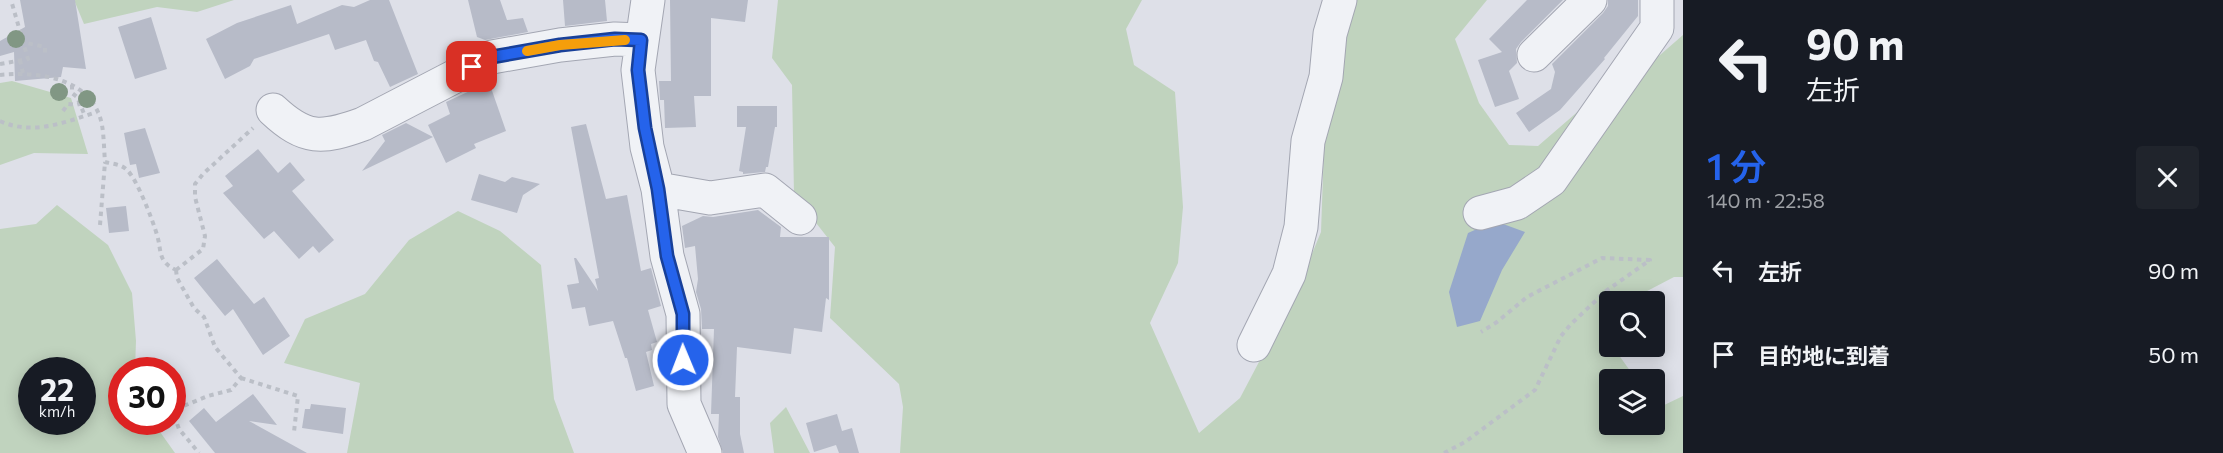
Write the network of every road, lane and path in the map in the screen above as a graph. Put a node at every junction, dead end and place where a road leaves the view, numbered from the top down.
1 (10, 0) edge
2 (648, 0) edge
3 (1340, 0) edge
4 (1590, 0) edge
5 (1657, 0) edge
6 (641, 40) junction
7 (22, 42) junction
8 (11, 45) dead end
9 (45, 52) dead end
10 (1534, 55) dead end
11 (20, 60) junction
12 (0, 64) edge
13 (22, 73) junction
14 (0, 75) edge
15 (72, 84) junction
16 (90, 101) junction
17 (81, 104) junction
18 (273, 110) joint
19 (63, 111) dead end
20 (97, 112) junction
21 (85, 116) junction
22 (0, 121) edge
23 (105, 162) junction
24 (658, 189) junction
25 (1480, 213) dead end
26 (800, 218) dead end
27 (100, 225) dead end
28 (176, 270) junction
29 (1481, 332) dead end
30 (1254, 345) dead end
31 (241, 378) junction
32 (294, 432) dead end
33 (199, 453) edge
34 (705, 453) edge
35 (1444, 453) edge

1 - 7 path
2 - 6 street
3 - 30 street
4 - 10 street
5 - 25 street
6 - 18 street
6 - 24 street
7 - 8 path
7 - 9 path
7 - 11 path
11 - 12 path
11 - 13 path
13 - 14 path
13 - 15 path
15 - 16 path
15 - 17 path
16 - 17 path
16 - 20 path
17 - 19 path
17 - 21 path
18 - 28 path
20 - 21 path
20 - 23 path
21 - 22 path
23 - 27 path
23 - 28 path
24 - 26 street
24 - 34 street
28 - 31 path
29 - 35 path
31 - 32 path
31 - 33 path

